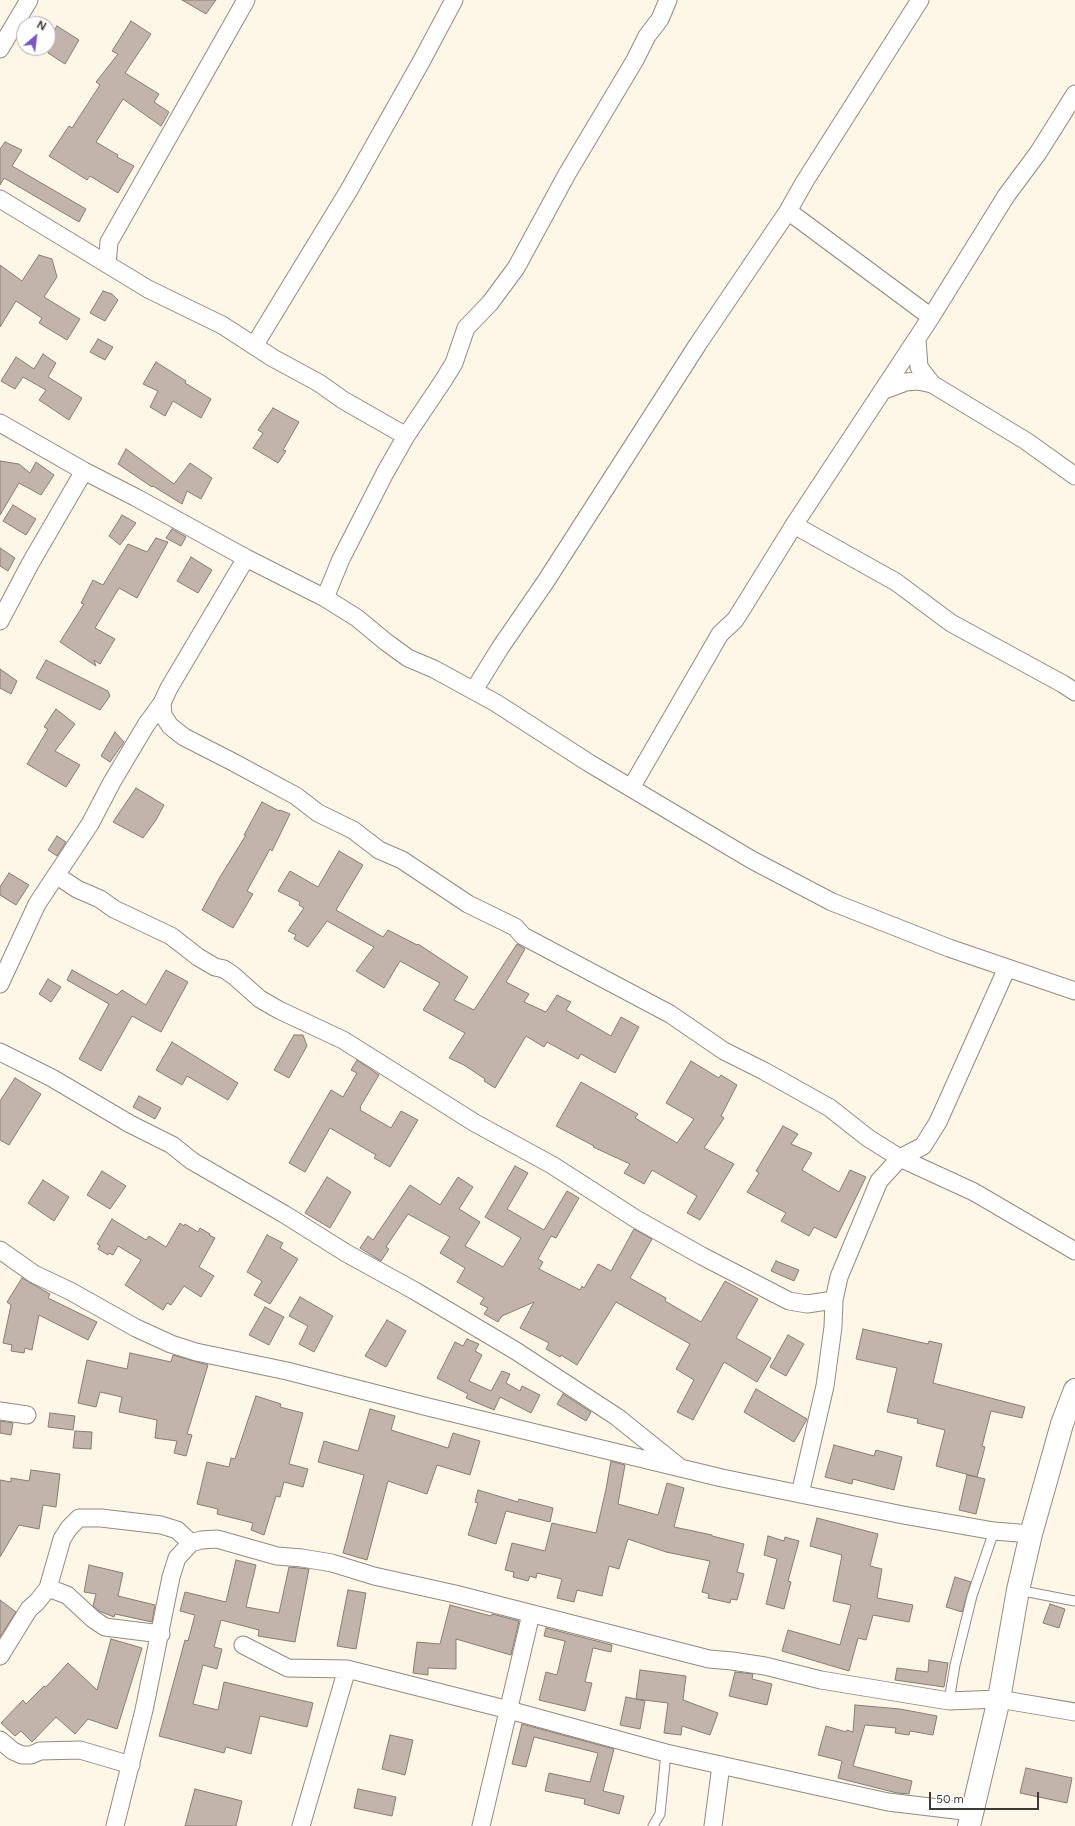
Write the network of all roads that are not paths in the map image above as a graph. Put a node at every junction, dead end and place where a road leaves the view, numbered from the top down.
1 (29, 0) edge
2 (246, 0) edge
3 (454, 0) edge
4 (668, 0) edge
5 (920, 0) edge
6 (0, 49) edge
7 (1075, 94) edge
8 (0, 199) edge
9 (788, 211) junction
10 (107, 264) junction
11 (931, 317) junction
12 (917, 339) junction
13 (254, 346) junction
14 (932, 384) junction
15 (884, 390) junction
16 (0, 423) edge
17 (406, 436) junction
18 (84, 471) junction
19 (1075, 476) edge
20 (794, 525) junction
21 (246, 558) junction
22 (325, 598) junction
23 (0, 621) edge
24 (474, 690) junction
25 (1075, 692) edge
26 (162, 704) junction
27 (631, 788) junction
28 (56, 875) junction
29 (1007, 968) junction
30 (0, 984) edge
31 (1075, 991) edge
32 (0, 1052) edge
33 (900, 1158) junction
34 (0, 1250) edge
35 (1075, 1251) edge
36 (834, 1300) junction
37 (1075, 1390) edge
38 (0, 1411) edge
39 (27, 1415) dead end
40 (680, 1468) junction
41 (800, 1494) junction
42 (994, 1531) junction
43 (1031, 1534) junction
44 (192, 1543) junction
45 (48, 1588) junction
46 (1018, 1590) junction
47 (1075, 1601) edge
48 (531, 1614) junction
49 (161, 1634) junction
50 (242, 1645) dead end
51 (0, 1656) edge
52 (346, 1669) junction
53 (999, 1699) junction
54 (949, 1701) junction
55 (509, 1710) junction
56 (1075, 1712) edge
57 (0, 1740) edge
58 (666, 1754) junction
59 (131, 1765) junction
60 (721, 1765) junction
61 (970, 1819) edge
62 (115, 1826) edge
63 (301, 1826) edge
64 (481, 1826) edge
65 (654, 1826) edge
66 (713, 1826) edge

1 - 6 street
2 - 10 street
3 - 13 street
4 - 17 street
5 - 9 street
7 - 11 street
8 - 10 street
9 - 11 street
9 - 24 street
10 - 13 street
11 - 12 street
12 - 14 street
12 - 15 street
13 - 17 street
14 - 15 street
14 - 19 street
15 - 20 street
16 - 18 street
17 - 22 street
18 - 21 street
18 - 23 street
20 - 25 street
20 - 27 street
21 - 22 street
21 - 26 street
22 - 24 street
24 - 27 street
26 - 28 street
26 - 33 street
27 - 29 street
28 - 30 street
28 - 36 street
29 - 31 street
29 - 33 street
32 - 40 street
33 - 35 street
33 - 36 street
34 - 40 street
36 - 41 street
37 - 43 street
38 - 39 street
40 - 41 street
41 - 42 street
42 - 43 street
42 - 54 lane
43 - 46 street
44 - 45 street
44 - 48 street
44 - 49 street
45 - 49 street
45 - 51 street
46 - 47 lane
46 - 53 street
48 - 54 street
48 - 55 street
49 - 59 street
50 - 52 street
52 - 55 street
52 - 63 street
53 - 54 street
53 - 56 street
53 - 61 street
55 - 58 street
55 - 64 street
57 - 59 street
58 - 60 street
58 - 65 lane
59 - 62 street
60 - 61 street
60 - 66 street

